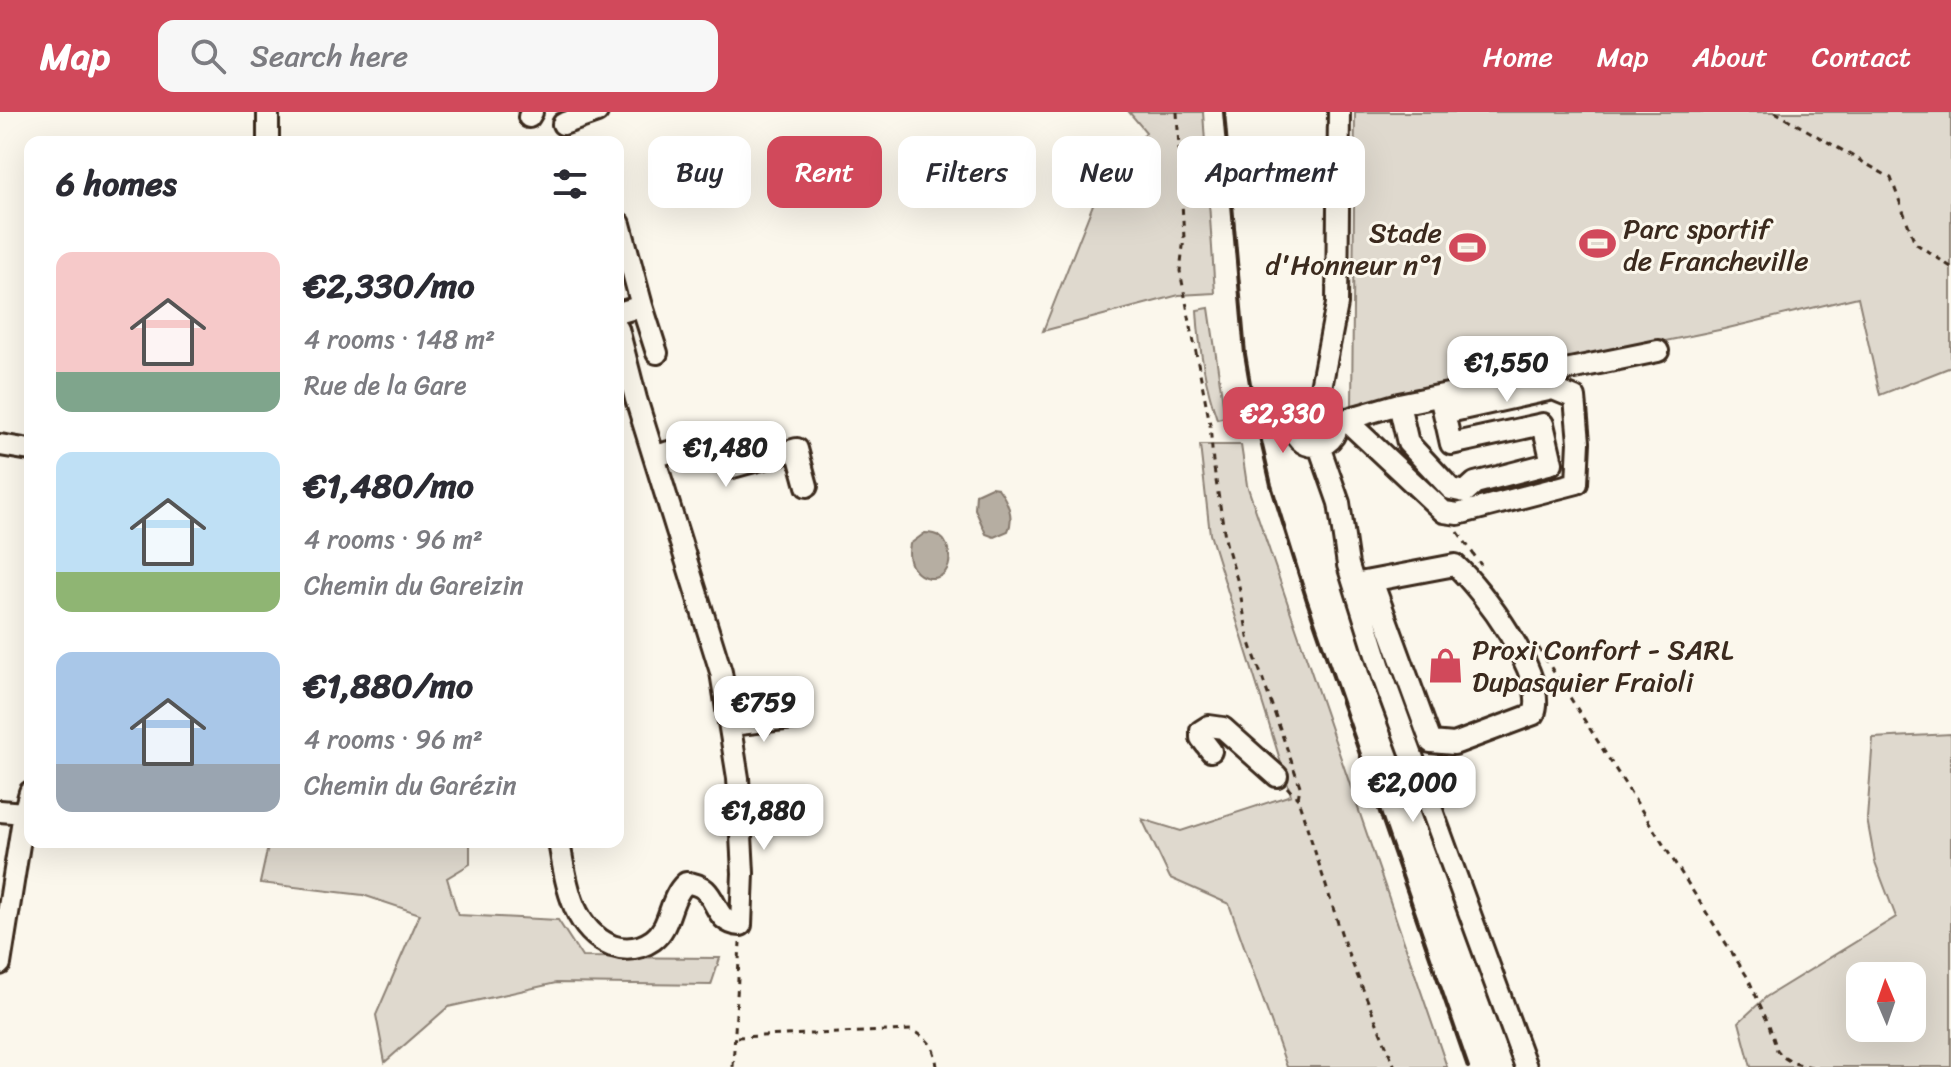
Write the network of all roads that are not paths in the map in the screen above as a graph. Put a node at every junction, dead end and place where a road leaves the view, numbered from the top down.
1 (268, 112) edge
2 (597, 112) edge
3 (1339, 112) edge
4 (564, 126) edge
5 (268, 136) edge
6 (624, 239) edge
7 (642, 306) junction
8 (624, 311) edge
9 (624, 350) edge
10 (1658, 351) dead end
11 (657, 353) dead end
12 (1318, 403) junction
13 (1399, 404) junction
14 (1442, 404) junction
15 (1342, 422) junction
16 (0, 445) edge
17 (1319, 446) junction
18 (24, 449) edge
19 (655, 457) junction
20 (807, 486) dead end
21 (1358, 577) junction
22 (794, 718) dead end
23 (730, 725) junction
24 (1431, 742) junction
25 (1409, 750) junction
26 (1211, 751) dead end
27 (1277, 776) dead end
28 (0, 811) edge
29 (24, 813) joint
30 (560, 848) edge
31 (0, 964) edge
32 (1526, 1067) edge

1 - 5 street
2 - 4 street
3 - 12 street
6 - 7 street
7 - 8 street
7 - 11 street
9 - 19 street
10 - 14 street
12 - 15 street
12 - 17 street
13 - 14 street
13 - 14 street
13 - 15 street
14 - 15 street
15 - 17 street
16 - 18 street
17 - 21 street
19 - 20 street
19 - 23 street
21 - 24 street
21 - 24 street
21 - 25 street
22 - 23 street
23 - 30 street
24 - 25 street
25 - 32 street
26 - 27 street
28 - 29 street
29 - 31 street

